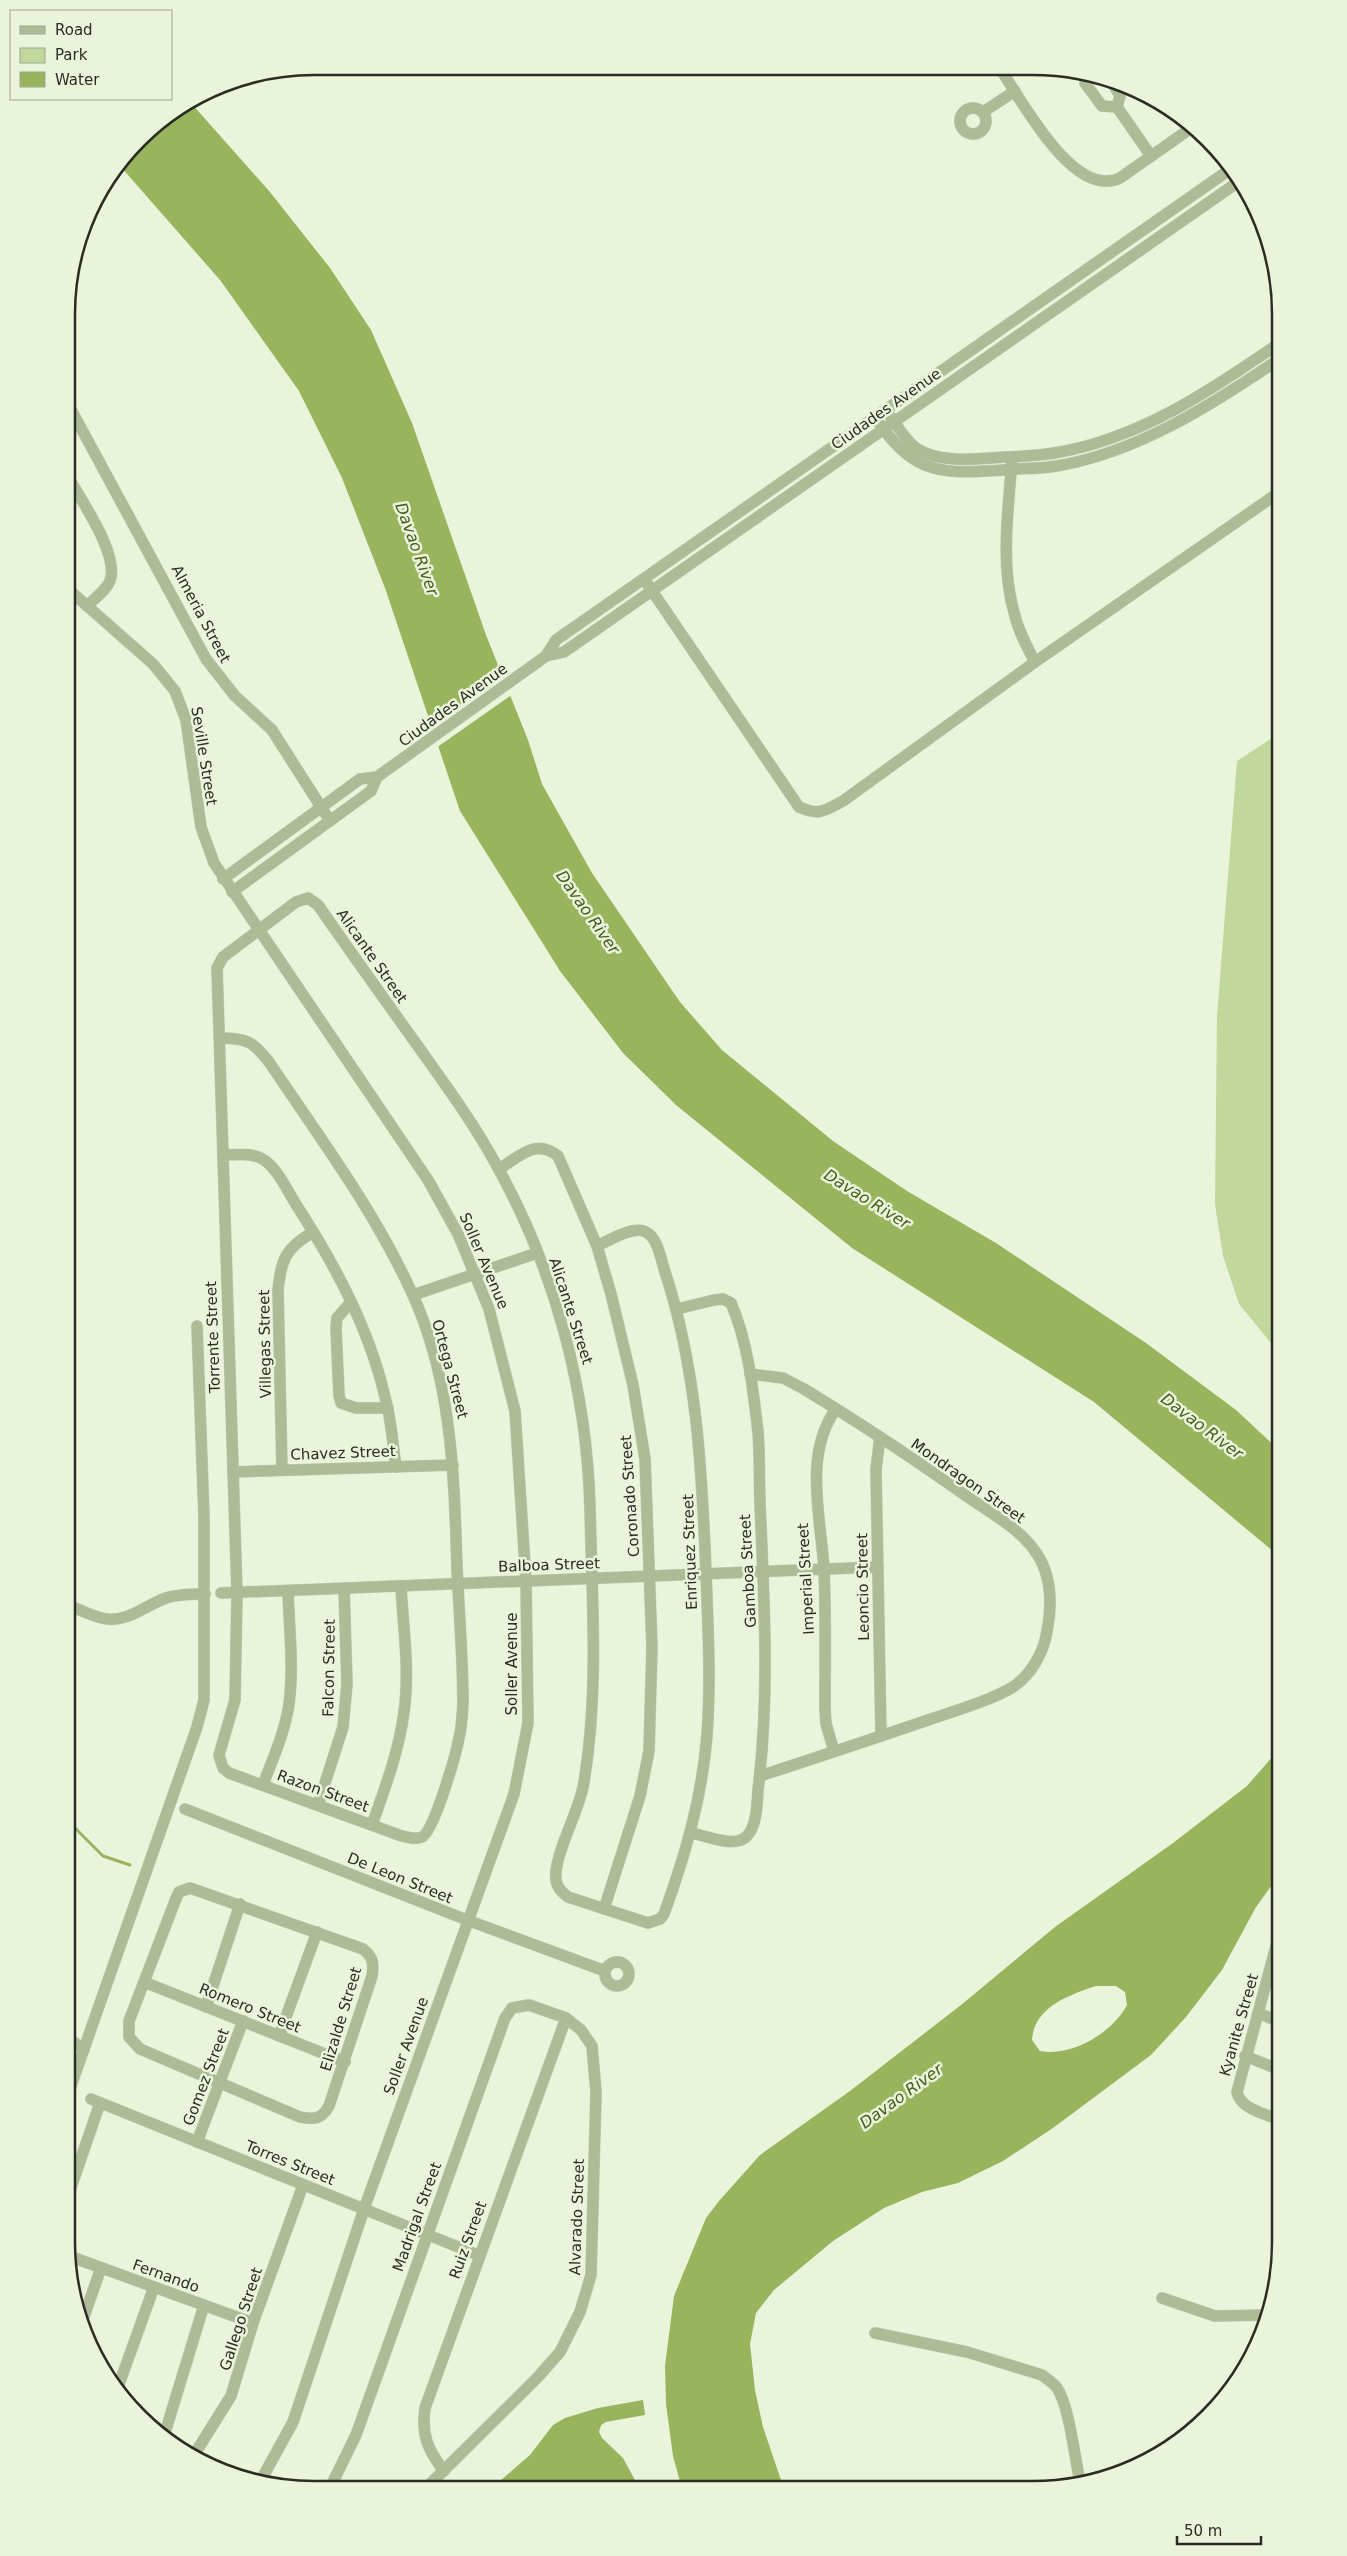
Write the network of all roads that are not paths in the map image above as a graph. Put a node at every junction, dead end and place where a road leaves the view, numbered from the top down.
1 (1004, 75) edge
2 (1086, 81) edge
3 (1117, 90) edge
4 (1015, 91) junction
5 (1116, 107) junction
6 (983, 112) dead end
7 (1187, 131) edge
8 (1151, 156) junction
9 (1226, 172) edge
10 (1234, 185) edge
11 (1272, 348) edge
12 (1272, 364) edge
13 (1228, 378) junction
14 (1235, 388) junction
15 (886, 410) junction
16 (75, 417) edge
17 (875, 417) junction
18 (894, 422) junction
19 (884, 429) junction
20 (1012, 456) junction
21 (1012, 469) junction
22 (75, 491) edge
23 (1272, 497) edge
24 (644, 579) junction
25 (652, 591) junction
26 (75, 595) edge
27 (87, 606) junction
28 (544, 658) junction
29 (1035, 662) junction
30 (380, 775) junction
31 (320, 808) junction
32 (330, 821) junction
33 (223, 880) junction
34 (232, 892) junction
35 (259, 930) junction
36 (219, 1038) junction
37 (223, 1155) junction
38 (499, 1169) junction
39 (313, 1232) junction
40 (597, 1246) junction
41 (537, 1253) junction
42 (476, 1274) junction
43 (413, 1295) junction
44 (351, 1302) junction
45 (677, 1309) junction
46 (197, 1326) dead end
47 (750, 1374) junction
48 (388, 1408) junction
49 (836, 1409) junction
50 (880, 1438) junction
51 (454, 1465) junction
52 (396, 1467) junction
53 (282, 1470) junction
54 (233, 1472) junction
55 (878, 1567) junction
56 (824, 1570) junction
57 (764, 1572) junction
58 (706, 1574) junction
59 (650, 1576) junction
60 (592, 1579) junction
61 (526, 1581) junction
62 (458, 1584) junction
63 (401, 1586) junction
64 (344, 1588) junction
65 (288, 1591) junction
66 (221, 1593) dead end
67 (237, 1593) junction
68 (205, 1594) junction
69 (75, 1608) edge
70 (881, 1736) junction
71 (834, 1751) junction
72 (219, 1761) joint
73 (760, 1776) junction
74 (263, 1785) junction
75 (318, 1805) junction
76 (185, 1809) dead end
77 (372, 1825) junction
78 (692, 1833) junction
79 (423, 1837) joint
80 (240, 1904) junction
81 (604, 1909) junction
82 (467, 1920) junction
83 (317, 1932) junction
84 (605, 1971) dead end
85 (1272, 1980) edge
86 (144, 1982) junction
87 (206, 2007) junction
88 (1258, 2012) junction
89 (566, 2018) junction
90 (1272, 2018) edge
91 (243, 2021) junction
92 (279, 2036) junction
93 (75, 2043) edge
94 (84, 2050) junction
95 (1245, 2056) junction
96 (345, 2062) junction
97 (1272, 2067) edge
98 (75, 2075) edge
99 (221, 2083) junction
100 (1272, 2117) edge
101 (197, 2142) junction
102 (75, 2172) edge
103 (303, 2184) junction
104 (364, 2209) junction
105 (427, 2234) junction
106 (478, 2255) junction
107 (76, 2259) edge
108 (101, 2268) junction
109 (154, 2287) junction
110 (1162, 2298) dead end
111 (204, 2305) junction
112 (86, 2313) edge
113 (1260, 2315) edge
114 (253, 2323) junction
115 (875, 2333) dead end
116 (120, 2382) edge
117 (166, 2429) edge
118 (197, 2450) edge
119 (444, 2471) junction
120 (264, 2475) edge
121 (1079, 2476) edge
122 (333, 2481) edge
123 (433, 2481) edge

1 - 4 street
2 - 5 street
3 - 5 street
4 - 6 street
4 - 8 street
5 - 8 street
7 - 8 street
9 - 15 street, Ciudades Avenue
10 - 18 street, Ciudades Avenue
11 - 13 street
12 - 14 street
13 - 14 street
13 - 20 street
14 - 21 street
15 - 17 street, Ciudades Avenue
15 - 18 street
16 - 31 street, Almeria Street
17 - 19 street
17 - 24 street, Ciudades Avenue
18 - 19 street, Ciudades Avenue
18 - 20 street
19 - 21 street
19 - 25 street, Ciudades Avenue
20 - 21 street
21 - 29 street
22 - 27 street
23 - 29 street
24 - 25 street
24 - 28 street, Ciudades Avenue
25 - 28 street, Ciudades Avenue
25 - 29 street
26 - 27 street, Seville Street
27 - 33 street, Seville Street
28 - 30 street, Ciudades Avenue
30 - 31 street, Ciudades Avenue
30 - 32 street, Ciudades Avenue
31 - 32 street, Almeria Street
31 - 33 street, Ciudades Avenue
32 - 34 street, Ciudades Avenue
33 - 34 street, Soller Avenue
34 - 35 street, Soller Avenue
35 - 36 street, Torrente Street
35 - 38 street, Alicante Street
35 - 42 street, Soller Avenue
36 - 37 street, Torrente Street
36 - 43 street, Ortega Street
37 - 39 street
37 - 54 street, Torrente Street
38 - 40 street, Coronado Street
38 - 41 street, Alicante Street
39 - 44 street
39 - 53 street, Villegas Street
40 - 45 street, Enriquez Street
40 - 59 street, Coronado Street
41 - 42 street
41 - 60 street, Alicante Street
42 - 43 street
42 - 61 street, Soller Avenue
43 - 51 street, Ortega Street
44 - 48 street
44 - 48 street
45 - 47 street, Gamboa Street
45 - 58 street, Enriquez Street
46 - 68 street
47 - 49 street, Mondragon Street
47 - 57 street, Gamboa Street
48 - 52 street
49 - 50 street, Mondragon Street
49 - 56 street, Imperial Street
50 - 55 street, Leoncio Street
50 - 70 street, Mondragon Street
51 - 52 street, Chavez Street
51 - 62 street, Ortega Street
52 - 53 street, Chavez Street
53 - 54 street, Chavez Street
54 - 67 street, Torrente Street
55 - 56 street, Balboa Street
55 - 70 street, Leoncio Street
56 - 57 street, Balboa Street
56 - 71 street, Imperial Street
57 - 58 street, Balboa Street
57 - 73 street, Gamboa Street
58 - 59 street, Balboa Street
58 - 78 street, Enriquez Street
59 - 60 street, Balboa Street
59 - 81 street, Coronado Street
60 - 61 street, Balboa Street
60 - 81 street, Alicante Street
61 - 62 street, Balboa Street
61 - 82 street, Soller Avenue
62 - 63 street, Balboa Street
62 - 79 street, Ortega Street
63 - 64 street, Balboa Street
63 - 77 street
64 - 65 street, Balboa Street
64 - 75 street, Falcon Street
65 - 67 street, Balboa Street
65 - 74 street
66 - 67 street, Balboa Street
67 - 72 street, Torrente Street
68 - 69 street
68 - 94 street
70 - 71 street, Mondragon Street
71 - 73 street, Mondragon Street
72 - 74 street, Razon Street
73 - 78 street, Gamboa Street
74 - 75 street, Razon Street
75 - 77 street, Razon Street
76 - 82 street, De Leon Street
77 - 79 street, Razon Street
78 - 81 street, Enriquez Street
80 - 83 street, Elizalde Street
80 - 86 street, Elizalde Street
80 - 87 street
82 - 84 street, De Leon Street
82 - 104 street, Soller Avenue
83 - 92 street
83 - 96 street, Elizalde Street
85 - 88 street, Kyanite Street
86 - 87 street, Romero Street
86 - 99 street, Elizalde Street
87 - 91 street, Romero Street
88 - 90 street
88 - 95 street, Kyanite Street
89 - 105 street, Madrigal Street
89 - 106 street, Ruiz Street
89 - 119 street, Alvarado Street
91 - 92 street, Romero Street
91 - 99 street, Gomez Street
92 - 96 street, Romero Street
93 - 94 street
94 - 98 street
95 - 97 street
95 - 100 street, Kyanite Street
96 - 99 street, Elizalde Street
99 - 101 street, Gomez Street
101 - 102 street, Torres Street
101 - 103 street, Torres Street
103 - 104 street, Torres Street
103 - 114 street, Gallego Street
104 - 105 street, Torres Street
104 - 120 street, Soller Avenue
105 - 106 street, Torres Street
105 - 122 street, Madrigal Street
106 - 119 street, Ruiz Street
107 - 108 street, Fernando
108 - 109 street, Fernando
108 - 112 street
109 - 111 street, Fernando
109 - 116 street
110 - 113 street
111 - 114 street, Fernando
111 - 117 street
114 - 118 street, Gallego Street
115 - 121 street
119 - 123 street, Alvarado Street

